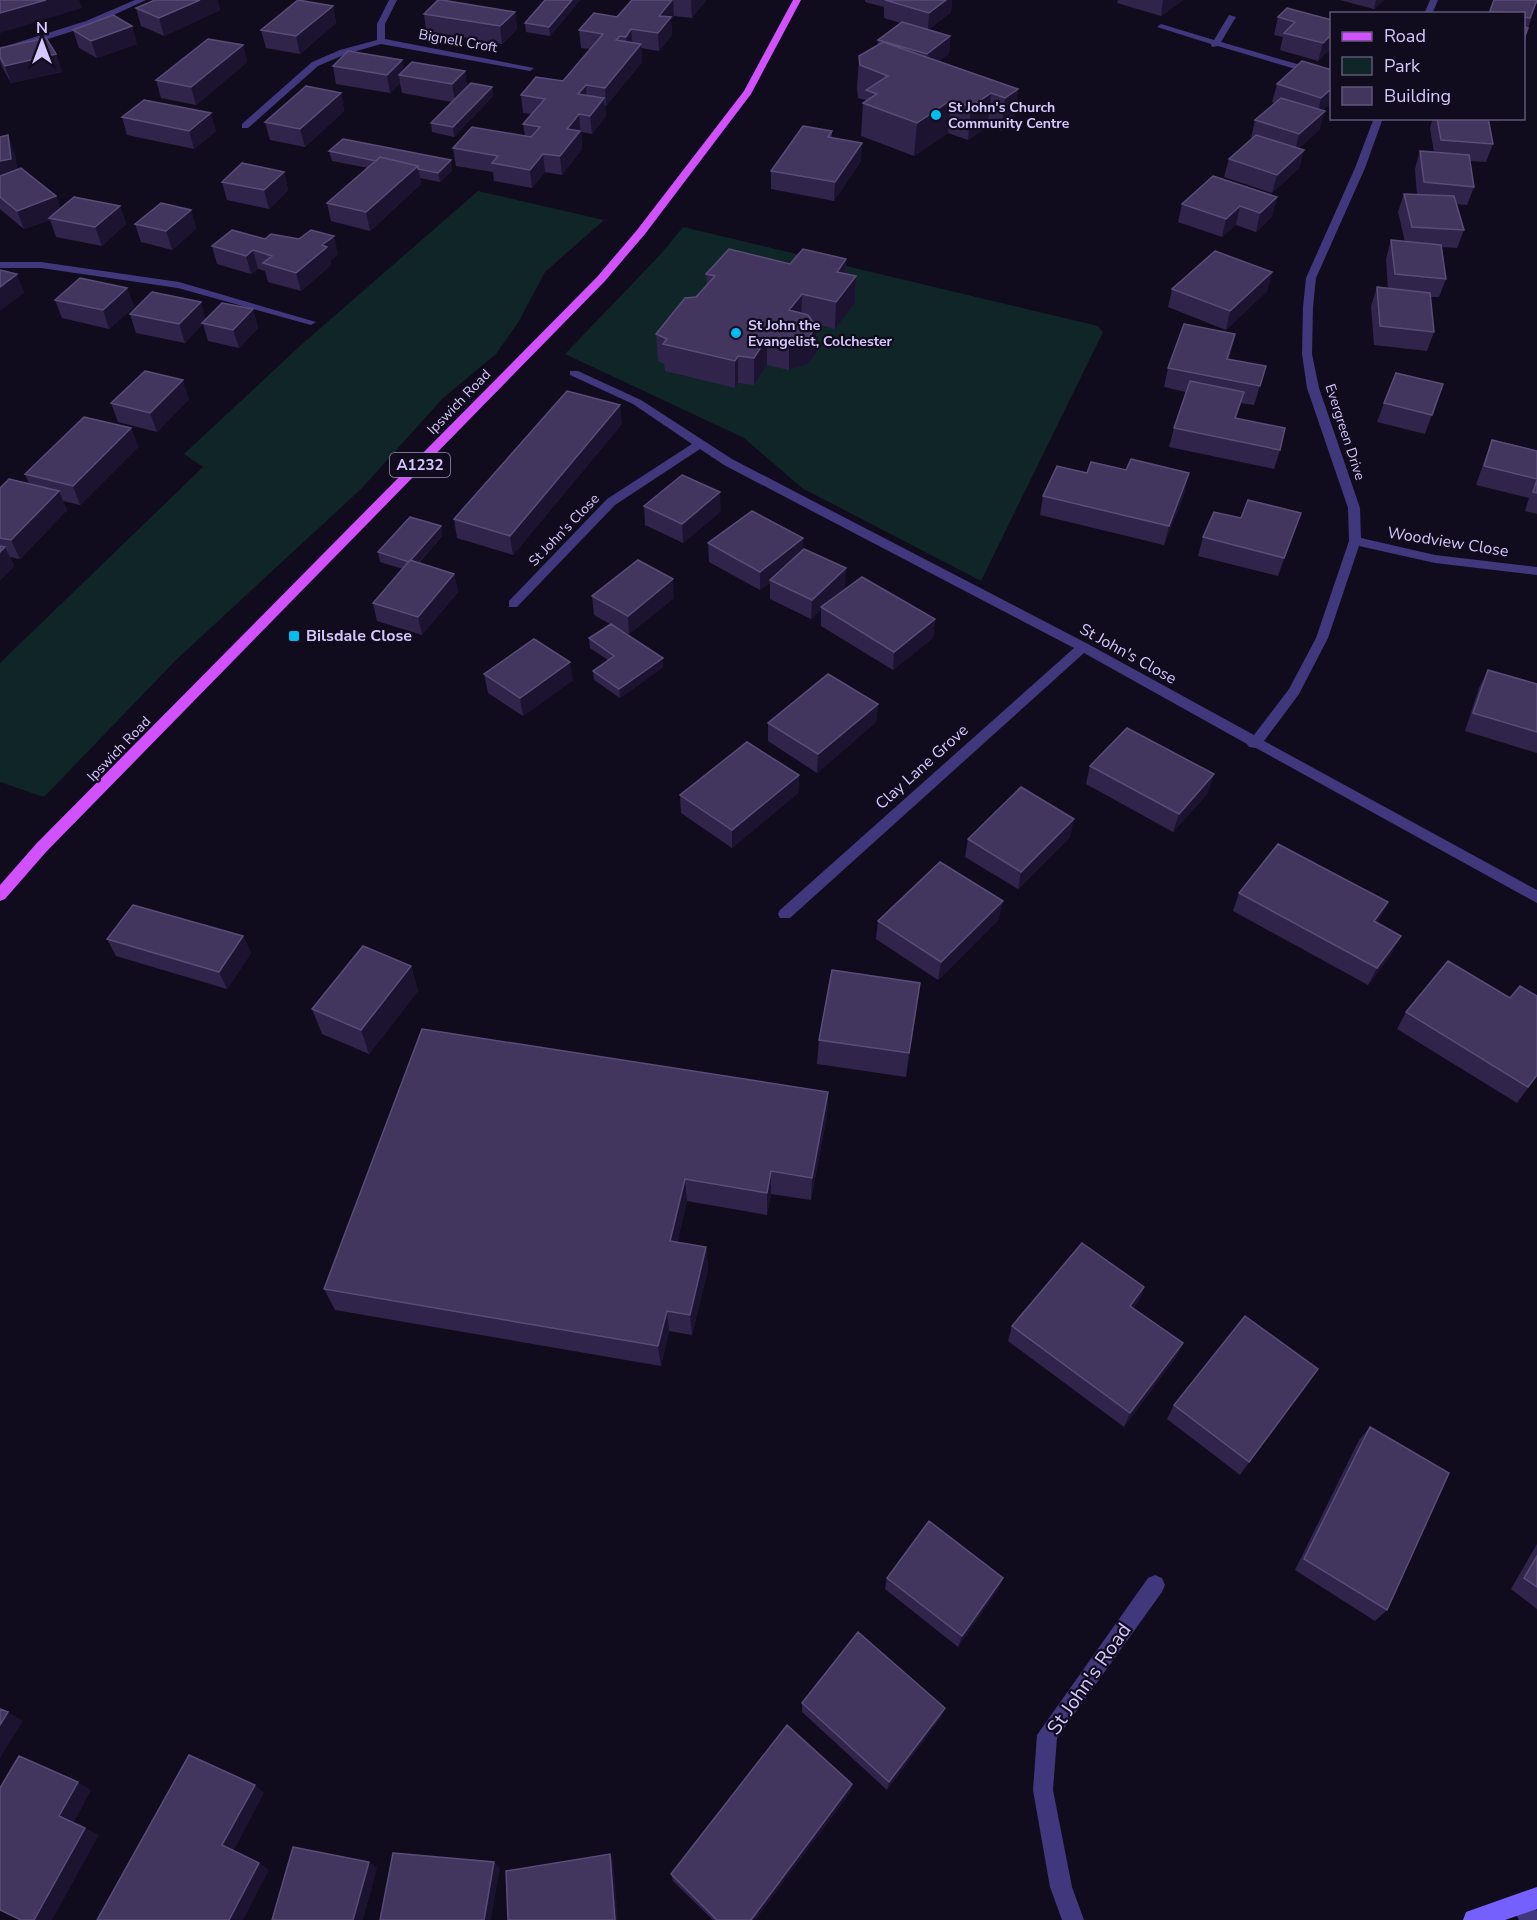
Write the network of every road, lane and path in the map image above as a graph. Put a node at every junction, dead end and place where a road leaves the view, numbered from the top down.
1 (142, 0) edge
2 (393, 0) edge
3 (797, 0) edge
4 (1232, 17) dead end
5 (1161, 27) dead end
6 (381, 40) junction
7 (1215, 45) junction
8 (0, 51) edge
9 (530, 68) dead end
10 (1330, 75) edge
11 (1378, 120) edge
12 (245, 126) dead end
13 (0, 265) edge
14 (312, 322) dead end
15 (574, 373) dead end
16 (701, 443) junction
17 (1355, 541) junction
18 (1537, 571) edge
19 (513, 604) dead end
20 (1083, 647) junction
21 (1254, 744) junction
22 (0, 895) edge
23 (1537, 897) edge
24 (785, 914) dead end
25 (1155, 1585) dead end
26 (1530, 1907) edge
27 (1073, 1920) edge
28 (1474, 1920) edge

1 - 8 street
2 - 6 street
3 - 22 main road, Ipswich Road / A1232
4 - 7 street
5 - 7 street
6 - 9 street, Bignell Croft
6 - 12 street, Bignell Croft
7 - 10 street
11 - 17 street, Evergreen Drive
13 - 14 street
15 - 16 street, St John's Close
16 - 19 street, St John's Close
16 - 20 street, St John's Close
17 - 18 street, Woodview Close
17 - 21 street, Evergreen Drive
20 - 21 street, St John's Close
20 - 24 street, Clay Lane Grove
21 - 23 street, St John's Close
25 - 27 street, St John's Road
26 - 28 street

